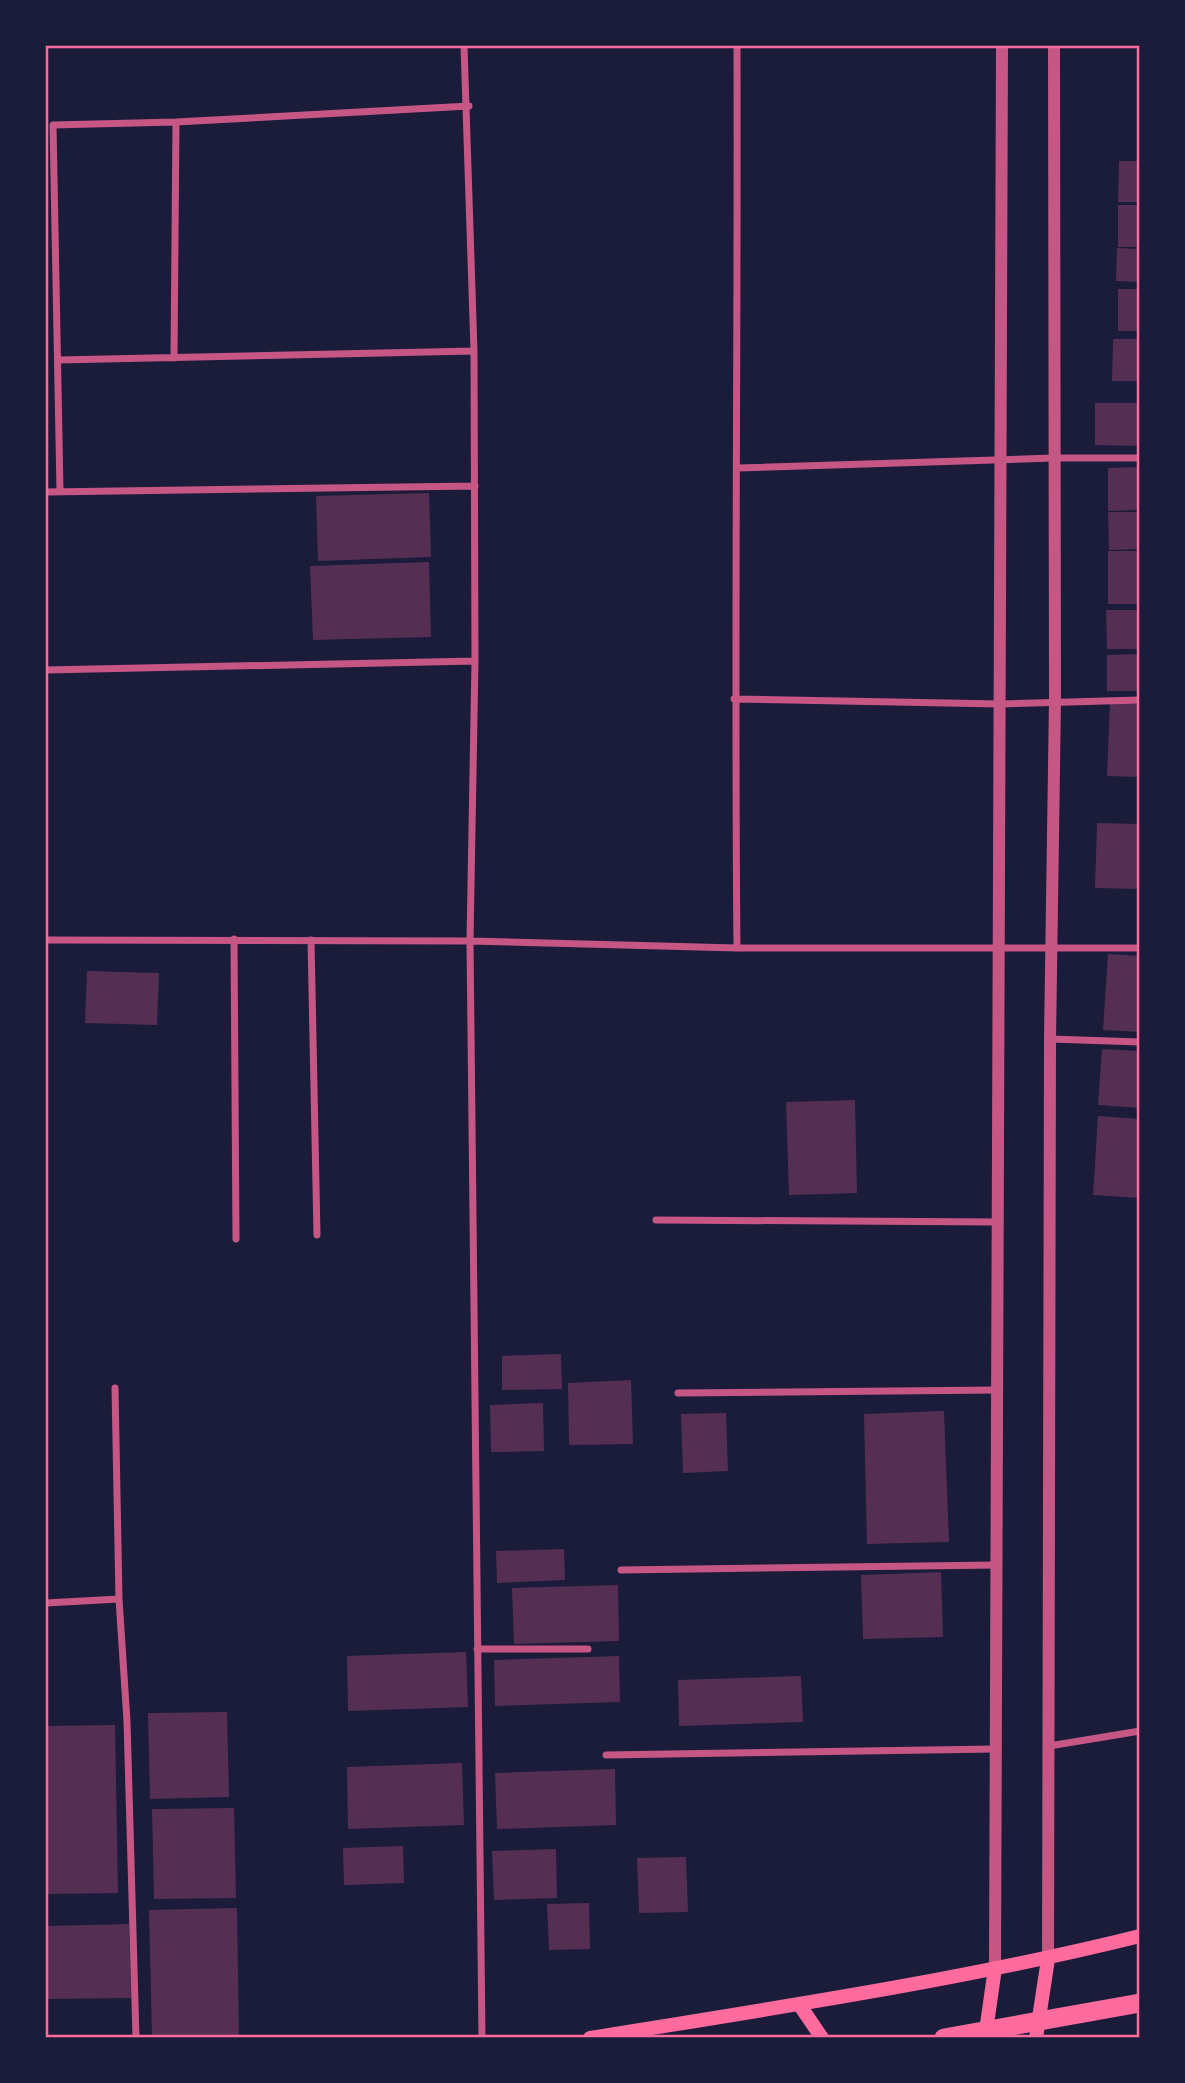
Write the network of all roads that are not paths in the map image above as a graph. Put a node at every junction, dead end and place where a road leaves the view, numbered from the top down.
1 (464, 46) edge
2 (737, 46) edge
3 (1003, 46) edge
4 (1054, 46) edge
5 (469, 106) junction
6 (176, 122) junction
7 (474, 351) junction
8 (174, 358) junction
9 (58, 360) junction
10 (1054, 458) junction
11 (1139, 458) edge
12 (1001, 460) junction
13 (738, 468) junction
14 (475, 486) junction
15 (60, 491) junction
16 (46, 492) edge
17 (475, 662) junction
18 (46, 670) edge
19 (734, 699) junction
20 (1055, 700) junction
21 (1139, 700) edge
22 (1000, 704) junction
23 (234, 939) junction
24 (46, 940) edge
25 (311, 940) junction
26 (470, 941) junction
27 (1050, 946) junction
28 (737, 948) junction
29 (996, 948) junction
30 (1139, 948) edge
31 (1050, 1039) junction
32 (1139, 1042) edge
33 (656, 1220) dead end
34 (997, 1222) junction
35 (317, 1235) dead end
36 (236, 1239) dead end
37 (116, 1388) dead end
38 (996, 1390) junction
39 (678, 1393) dead end
40 (996, 1565) junction
41 (621, 1570) dead end
42 (119, 1599) junction
43 (46, 1603) edge
44 (477, 1648) junction
45 (588, 1648) dead end
46 (1139, 1731) edge
47 (1049, 1746) junction
48 (995, 1749) junction
49 (606, 1755) dead end
50 (1139, 1936) edge
51 (1048, 1959) junction
52 (995, 1968) junction
53 (1139, 2003) edge
54 (799, 2004) junction
55 (136, 2038) edge
56 (482, 2038) edge
57 (590, 2038) edge
58 (822, 2038) edge
59 (944, 2038) edge
60 (985, 2038) edge
61 (1036, 2038) edge

1 - 5 street
2 - 13 street
3 - 12 street
4 - 10 street
5 - 6 street
5 - 7 street
6 - 8 street
6 - 9 street
7 - 8 street
7 - 14 street
8 - 9 street
9 - 15 street
10 - 11 street
10 - 12 street
10 - 20 street
12 - 13 street
12 - 22 street
13 - 19 street
14 - 15 street
14 - 17 street
15 - 16 street
17 - 18 street
17 - 26 street
19 - 22 street
19 - 28 street
20 - 21 street
20 - 22 street
20 - 27 street
22 - 29 street
23 - 24 street
23 - 25 street
23 - 36 street
25 - 26 street
25 - 35 street
26 - 28 street
26 - 44 street
27 - 29 street
27 - 30 street
27 - 31 street
28 - 29 street
29 - 34 street
31 - 32 street
31 - 47 street
33 - 34 street
34 - 38 street
37 - 42 street
38 - 39 street
38 - 40 street
40 - 41 street
40 - 48 street
42 - 43 street
42 - 55 street
44 - 45 street
44 - 56 street
46 - 47 street
47 - 51 street
48 - 49 street
48 - 52 street
50 - 51 main road
51 - 52 main road
51 - 61 main road
52 - 54 main road
52 - 60 main road
53 - 59 highway
54 - 57 main road
54 - 58 main road

